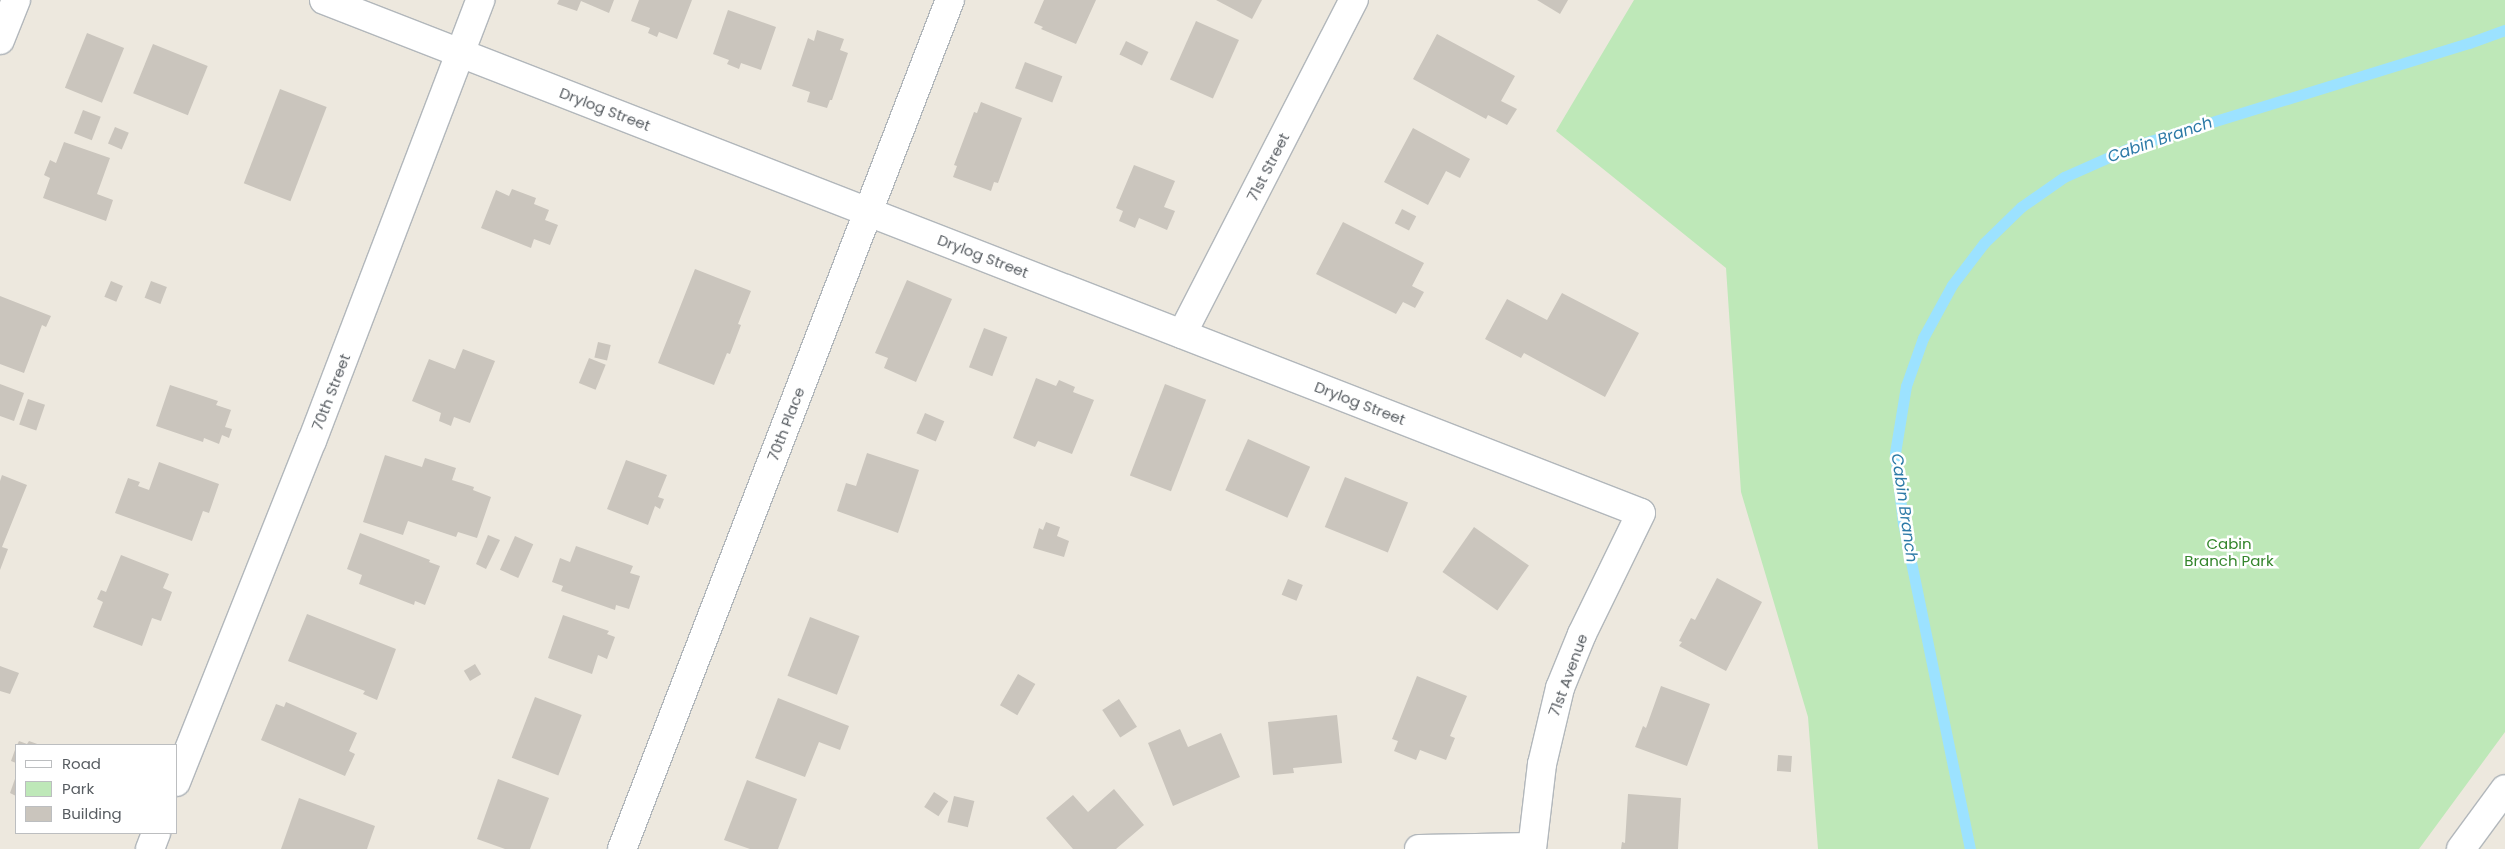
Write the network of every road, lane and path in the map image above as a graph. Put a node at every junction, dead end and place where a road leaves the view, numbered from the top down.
1 (16, 0) edge
2 (324, 0) edge
3 (480, 0) edge
4 (950, 0) edge
5 (1354, 0) edge
6 (0, 40) edge
7 (460, 53) junction
8 (868, 212) junction
9 (1182, 334) junction
10 (1641, 513) joint
11 (178, 777) edge
12 (2505, 789) edge
13 (156, 834) edge
14 (1532, 848) edge
15 (150, 849) edge
16 (622, 849) edge
17 (1419, 849) edge
18 (2461, 849) edge

1 - 6 street
2 - 7 street, Drylog Street
3 - 7 street, 70th Street
4 - 8 street, 70th Place
5 - 9 street, 71st Street
7 - 8 street, Drylog Street
7 - 11 street, 70th Street
8 - 9 street, Drylog Street
8 - 16 street, 70th Place
9 - 10 street, Drylog Street
10 - 14 street, 71st Avenue
12 - 18 street
13 - 15 street
14 - 17 street

